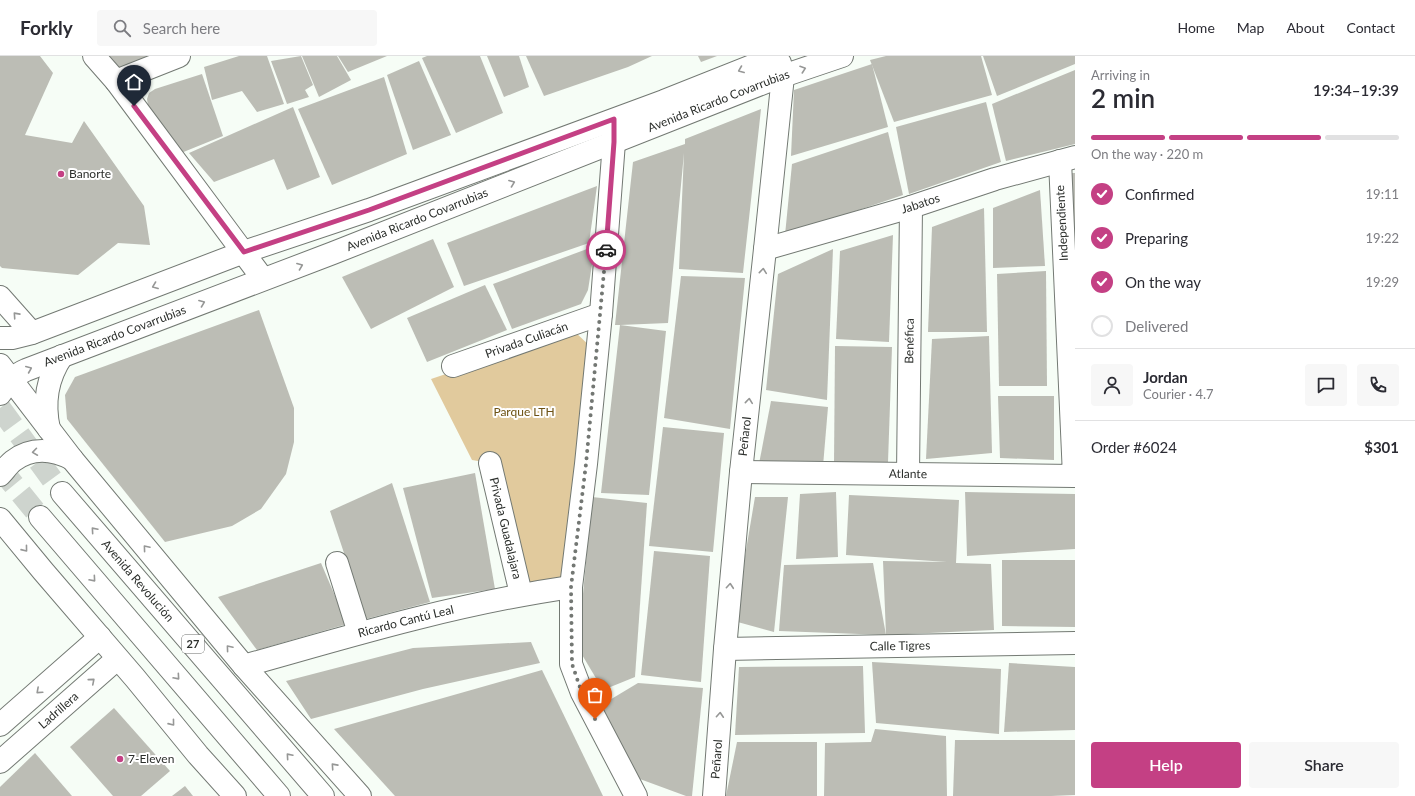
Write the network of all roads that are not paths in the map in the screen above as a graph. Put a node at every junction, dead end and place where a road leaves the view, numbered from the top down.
1 (94, 56) edge
2 (179, 56) edge
3 (842, 56) edge
4 (779, 63) edge
5 (116, 81) junction
6 (614, 119) junction
7 (614, 142) junction
8 (1067, 159) edge
9 (911, 207) junction
10 (765, 249) junction
11 (244, 252) junction
12 (264, 280) junction
13 (0, 297) edge
14 (601, 314) junction
15 (1071, 322) edge
16 (32, 333) junction
17 (0, 338) edge
18 (62, 356) junction
19 (453, 366) dead end
20 (3, 379) edge
21 (50, 430) junction
22 (72, 459) junction
23 (490, 463) dead end
24 (741, 472) junction
25 (908, 474) junction
26 (0, 475) edge
27 (1074, 476) edge
28 (62, 493) tunnel mouth
29 (40, 517) tunnel mouth
30 (0, 519) edge
31 (337, 562) dead end
32 (571, 587) junction
33 (521, 594) junction
34 (359, 633) junction
35 (100, 637) junction
36 (1075, 643) edge
37 (725, 649) junction
38 (117, 659) junction
39 (244, 666) junction
40 (3, 717) edge
41 (26, 738) junction
42 (3, 754) edge
43 (235, 796) edge
44 (279, 796) edge
45 (323, 796) edge
46 (360, 796) edge
47 (636, 796) edge
48 (714, 796) edge

1 - 5 street
2 - 5 street
4 -> 3 street, Avenida Ricardo Covarrubias
4 -> 6 street, Avenida Ricardo Covarrubias
4 - 7 street, Avenida Ricardo Covarrubias
4 - 10 street, Peñarol
5 - 11 street
6 - 7 street
6 - 11 street, Avenida Ricardo Covarrubias
12 -> 7 street, Avenida Ricardo Covarrubias
7 - 14 street
8 - 9 street, Jabatos
8 - 15 street, Independiente
9 - 10 street, Jabatos
9 - 25 street, Benéfica
24 -> 10 street, Peñarol
11 - 12 street
11 -> 16 street, Avenida Ricardo Covarrubias
18 -> 12 street, Avenida Ricardo Covarrubias
16 -> 13 street
14 - 19 street, Privada Culiacán
14 - 32 street
15 - 27 street, Independiente
16 - 17 street, Avenida Ricardo Covarrubias
20 -> 18 street, Avenida Ricardo Covarrubias
18 - 21 street
20 - 21 street
21 - 22 street
22 -> 26 street
39 -> 22 street
23 - 33 street, Privada Guadalajara
24 - 25 street, Atlante
37 -> 24 street, Peñarol
25 - 27 street, Atlante
45 -> 28 street, Avenida Revolución / 27
29 -> 44 street
30 -> 35 street
31 - 34 street
32 - 33 street, Ricardo Cantú Leal
32 - 47 street
33 - 34 street, Ricardo Cantú Leal
34 - 39 street, Ricardo Cantú Leal
35 - 38 street
35 -> 40 street
36 - 37 street, Calle Tigres
48 -> 37 street, Peñarol
41 -> 38 street, Ladrillera
38 -> 43 street
46 -> 39 street
40 - 41 street
41 - 42 street, Ladrillera

